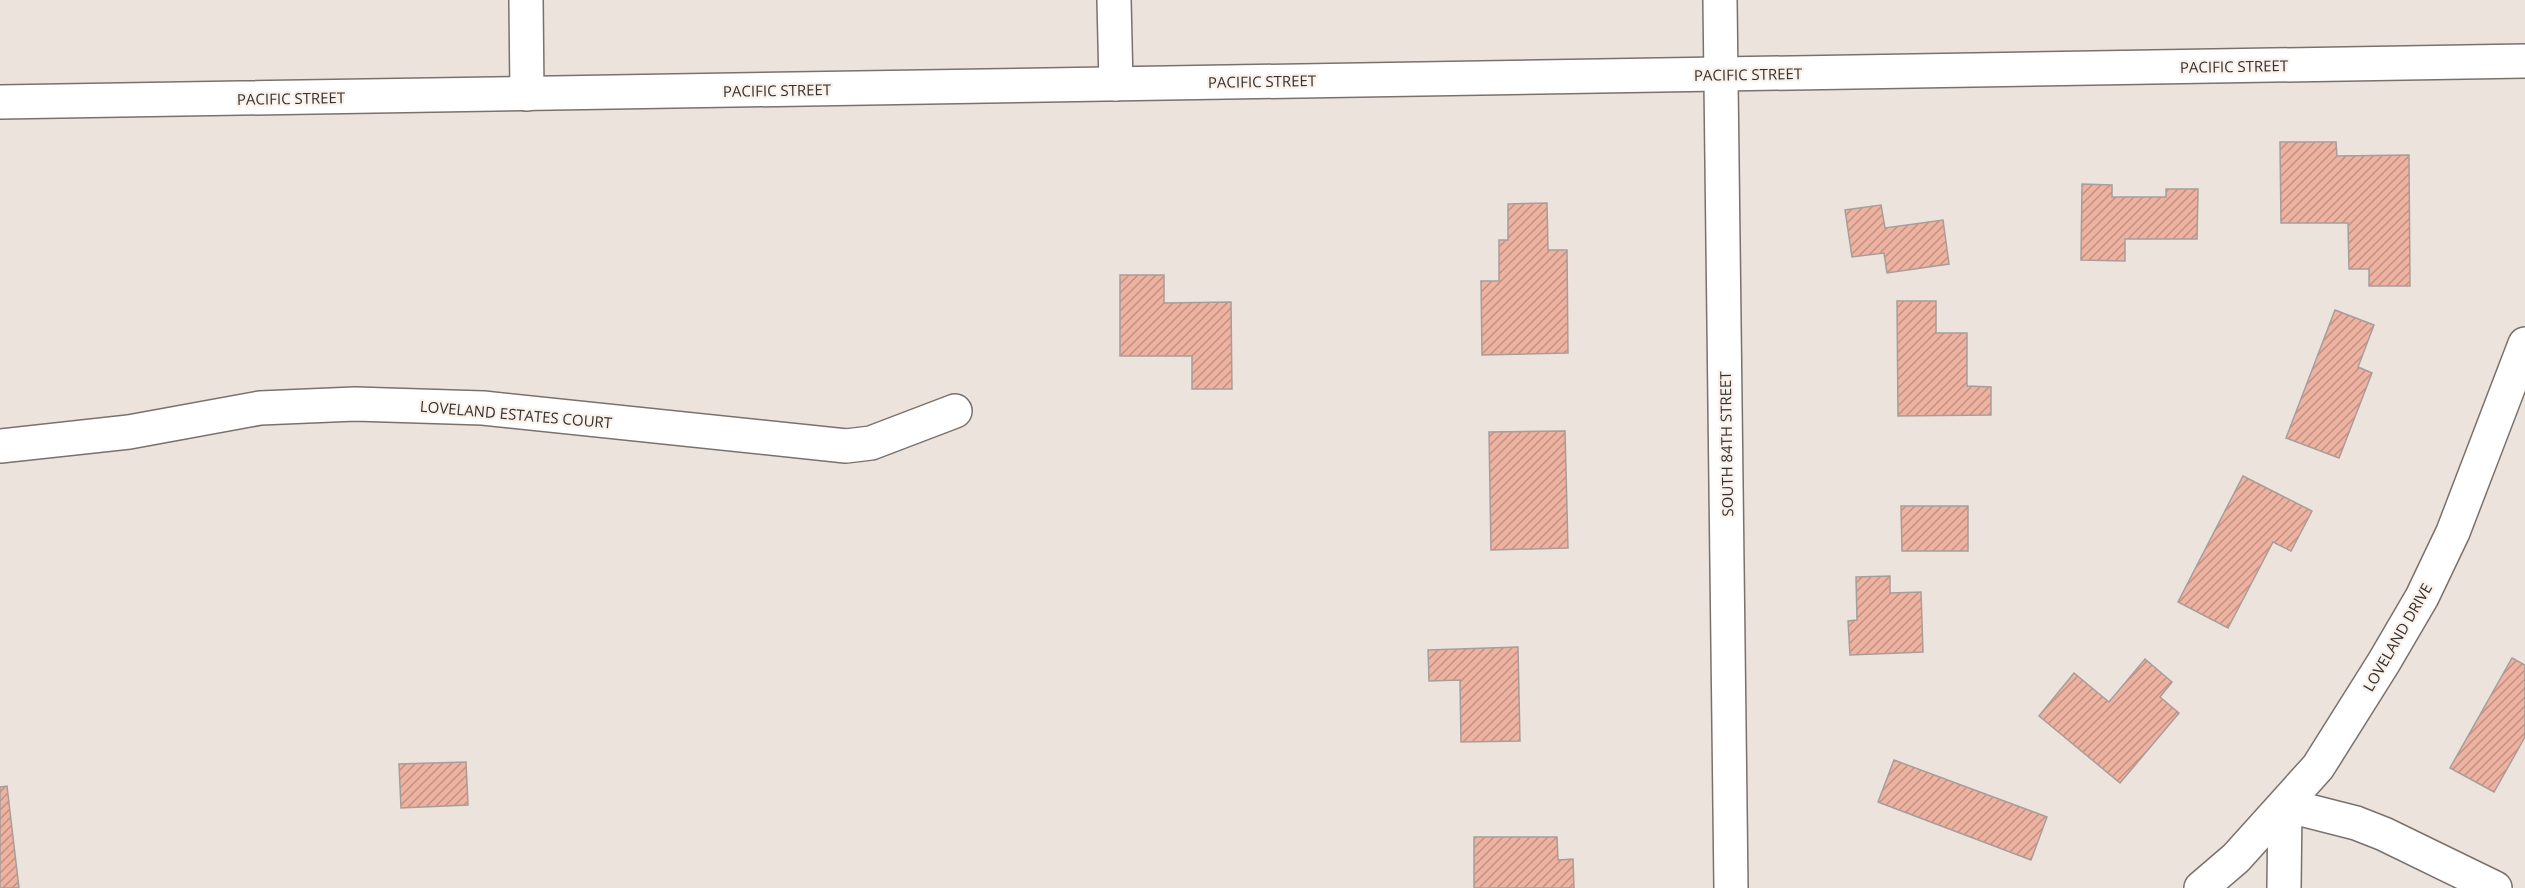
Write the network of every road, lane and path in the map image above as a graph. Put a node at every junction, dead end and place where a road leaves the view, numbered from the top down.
1 (526, 0) edge
2 (1114, 0) edge
3 (1720, 0) edge
4 (2525, 61) edge
5 (1722, 74) junction
6 (1116, 84) junction
7 (527, 94) junction
8 (0, 102) edge
9 (2525, 344) edge
10 (955, 411) dead end
11 (0, 446) edge
12 (2285, 805) junction
13 (1731, 888) edge
14 (2201, 888) edge
15 (2284, 888) edge
16 (2495, 888) edge

1 - 7 main road
2 - 6 main road
3 - 5 main road, SOUTH 84TH STREET
4 - 5 main road, PACIFIC STREET
5 - 6 main road, PACIFIC STREET
5 - 13 main road, SOUTH 84TH STREET
6 - 7 main road, PACIFIC STREET
7 - 8 main road, PACIFIC STREET
9 - 12 main road, LOVELAND DRIVE
10 - 11 main road, LOVELAND ESTATES COURT
12 - 14 main road, LOVELAND DRIVE
12 - 15 main road
12 - 16 main road

